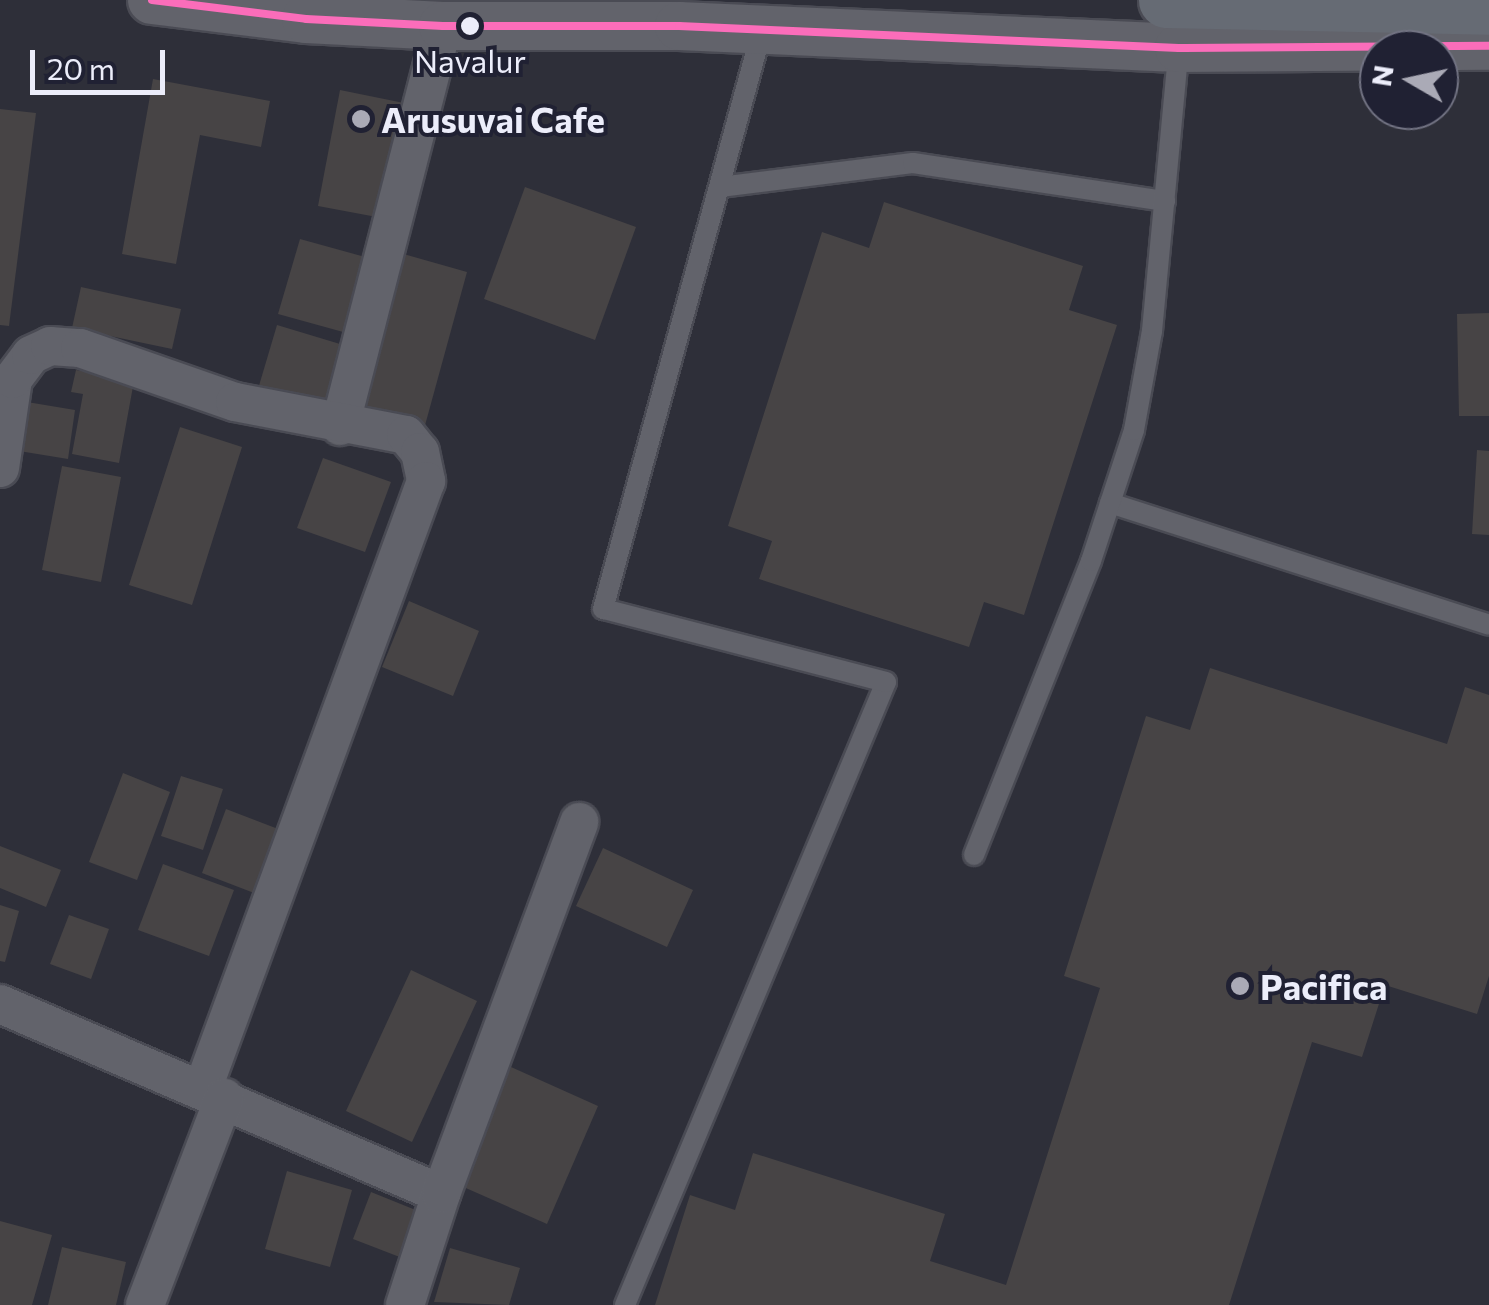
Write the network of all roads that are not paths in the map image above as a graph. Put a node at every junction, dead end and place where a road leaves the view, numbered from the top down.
1 (152, 0) edge
2 (1489, 7) edge
3 (1173, 24) edge
4 (442, 26) junction
5 (762, 30) junction
6 (1489, 46) edge
7 (720, 186) junction
8 (1164, 201) junction
9 (340, 426) junction
10 (0, 468) edge
11 (1110, 503) junction
12 (1489, 625) edge
13 (579, 822) dead end
14 (974, 855) dead end
15 (0, 1004) edge
16 (213, 1094) junction
17 (441, 1194) junction
18 (145, 1305) edge
19 (405, 1305) edge
20 (625, 1305) edge

1 - 4 street
2 - 3 main road
3 - 5 street
3 - 6 street
3 - 8 lane
4 - 5 street
4 - 9 street
5 - 7 lane
7 - 8 lane
7 - 20 lane
8 - 11 lane
9 - 10 street
9 - 16 street
11 - 12 lane
11 - 14 lane
13 - 17 street
15 - 16 street
16 - 17 street
16 - 18 street
17 - 19 street

